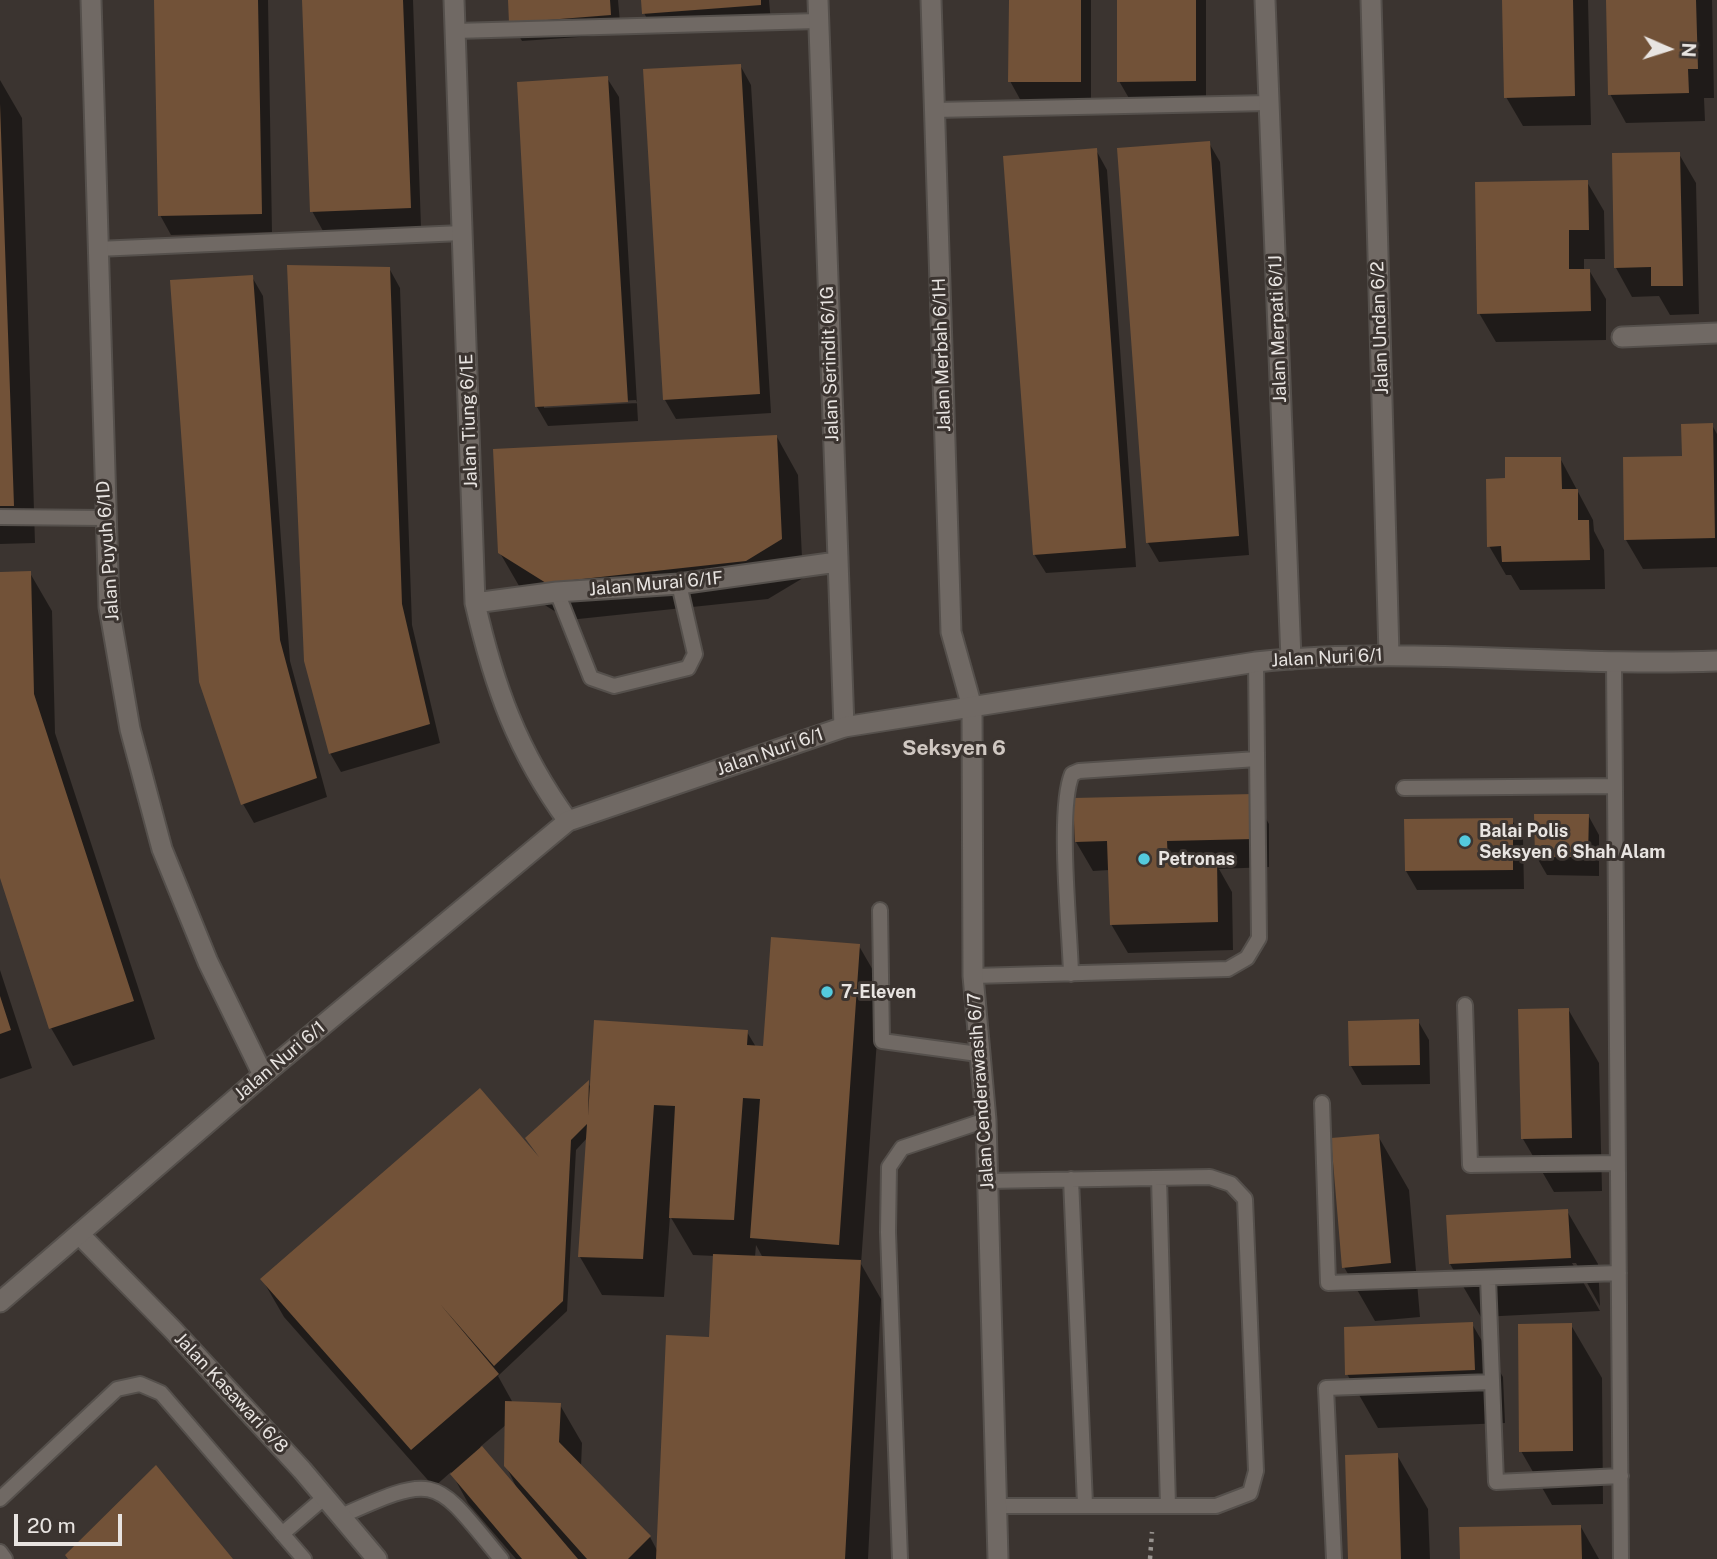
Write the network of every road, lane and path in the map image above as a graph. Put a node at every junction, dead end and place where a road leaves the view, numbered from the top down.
1 (91, 0) edge
2 (454, 0) edge
3 (818, 0) edge
4 (931, 0) edge
5 (1265, 0) edge
6 (1371, 0) edge
7 (818, 21) junction
8 (455, 31) junction
9 (1269, 103) junction
10 (934, 110) junction
11 (462, 233) junction
12 (97, 249) junction
13 (1717, 333) edge
14 (1622, 337) dead end
15 (0, 517) edge
16 (104, 518) junction
17 (837, 562) junction
18 (679, 584) junction
19 (557, 592) junction
20 (475, 603) junction
21 (1389, 655) junction
22 (1291, 659) junction
23 (1717, 661) edge
24 (1256, 662) junction
25 (1614, 662) junction
26 (972, 707) junction
27 (844, 727) junction
28 (1257, 759) junction
29 (1615, 786) junction
30 (1404, 788) dead end
31 (568, 821) junction
32 (880, 910) dead end
33 (1071, 974) junction
34 (973, 976) junction
35 (1465, 1005) dead end
36 (978, 1054) junction
37 (263, 1075) junction
38 (1322, 1103) dead end
39 (986, 1120) junction
40 (1618, 1163) junction
41 (1159, 1178) junction
42 (1071, 1179) junction
43 (987, 1181) junction
44 (79, 1234) junction
45 (1619, 1273) junction
46 (1488, 1278) junction
47 (0, 1302) edge
48 (1492, 1382) junction
49 (1620, 1476) junction
50 (324, 1497) junction
51 (0, 1499) edge
52 (1085, 1504) junction
53 (997, 1506) junction
54 (1168, 1506) junction
55 (339, 1517) junction
56 (282, 1534) junction
57 (0, 1552) edge
58 (298, 1556) edge
59 (5, 1559) edge
60 (377, 1559) edge
61 (501, 1559) edge
62 (900, 1559) edge
63 (998, 1559) edge
64 (1334, 1559) edge
65 (1621, 1559) edge

1 - 12 street, Jalan Puyuh 6/1D
2 - 8 street, Jalan Tiung 6/1E
3 - 7 street, Jalan Serindit 6/1G
4 - 10 street, Jalan Merbah 6/1H
5 - 9 street, Jalan Merpati 6/1J
6 - 21 street, Jalan Undan 6/2
7 - 8 lane
7 - 17 street, Jalan Serindit 6/1G
8 - 11 street, Jalan Tiung 6/1E
9 - 10 lane
9 - 22 street, Jalan Merpati 6/1J
10 - 26 street, Jalan Merbah 6/1H
11 - 12 lane
11 - 20 street, Jalan Tiung 6/1E
12 - 16 street, Jalan Puyuh 6/1D
13 - 14 street
15 - 16 lane
16 - 37 street, Jalan Puyuh 6/1D
17 - 18 street, Jalan Murai 6/1F
17 - 27 street, Jalan Serindit 6/1G
18 - 19 street, Jalan Murai 6/1F
18 - 19 lane
19 - 20 street, Jalan Murai 6/1F
20 - 31 street, Jalan Tiung 6/1E
21 - 22 street, Jalan Nuri 6/1
21 - 25 street, Jalan Nuri 6/1
22 - 24 street, Jalan Nuri 6/1
23 - 25 street, Jalan Nuri 6/1
24 - 26 street, Jalan Nuri 6/1
24 - 28 lane
25 - 29 lane
26 - 27 street, Jalan Nuri 6/1
26 - 34 street, Jalan Cenderawasih 6/7
27 - 31 street, Jalan Nuri 6/1
28 - 33 lane
28 - 33 lane
29 - 30 lane
29 - 40 lane
31 - 37 street, Jalan Nuri 6/1
32 - 36 lane
33 - 34 lane
34 - 36 street, Jalan Cenderawasih 6/7
35 - 40 lane
36 - 39 street, Jalan Cenderawasih 6/7
37 - 44 street, Jalan Nuri 6/1
38 - 46 lane
39 - 43 street, Jalan Cenderawasih 6/7
39 - 62 lane
40 - 45 lane
41 - 42 lane
41 - 54 lane
41 - 54 lane
42 - 43 lane
42 - 52 lane
43 - 53 street, Jalan Cenderawasih 6/7
44 - 47 street, Jalan Nuri 6/1
44 - 50 street, Jalan Kasawari 6/8
45 - 46 lane
45 - 49 lane
46 - 48 lane
48 - 49 lane
48 - 64 lane
49 - 65 lane
50 - 55 street, Jalan Kasawari 6/8
50 - 56 lane
51 - 56 lane
52 - 53 lane
52 - 54 lane
53 - 63 street, Jalan Cenderawasih 6/7
55 - 60 street, Jalan Kasawari 6/8
55 - 61 lane
56 - 58 lane
57 - 59 lane

